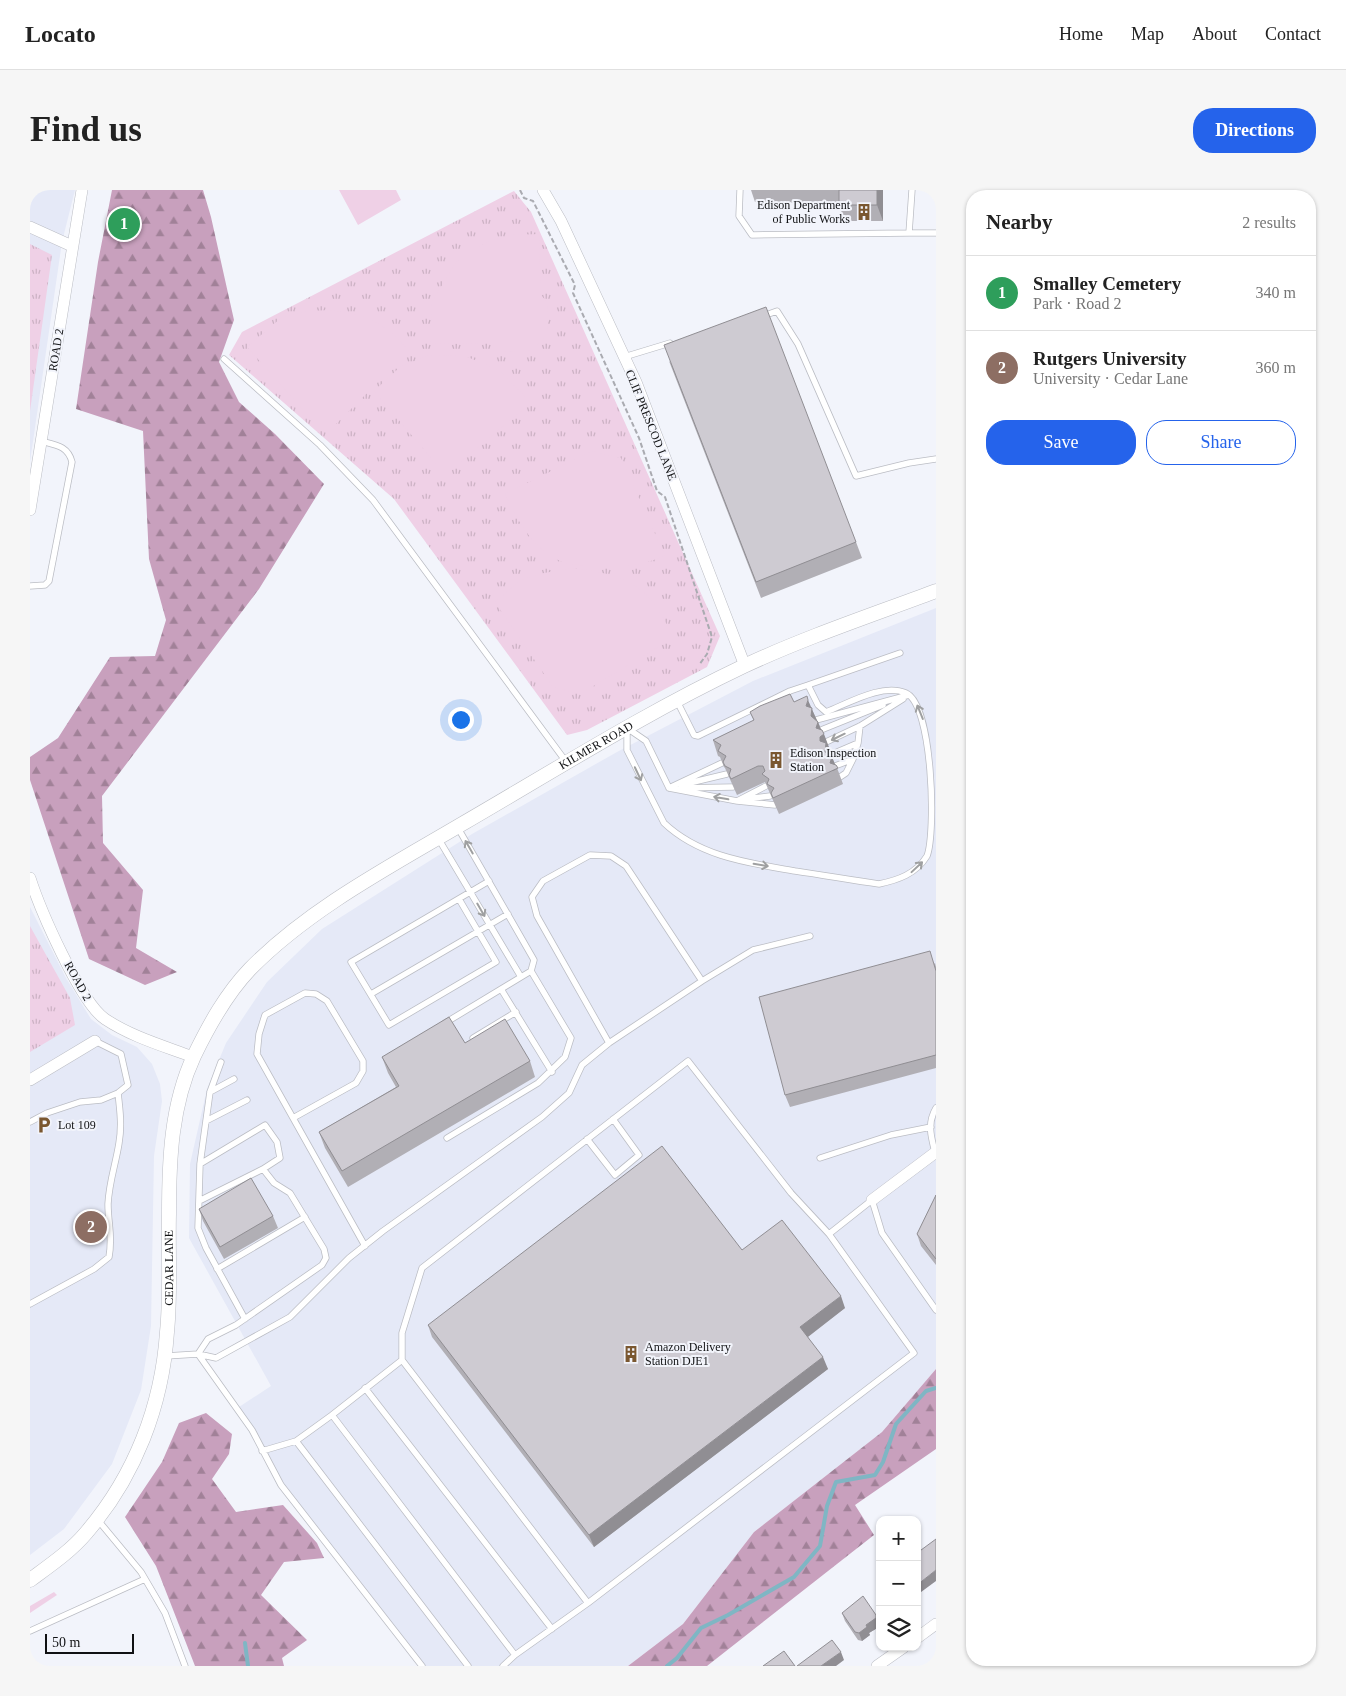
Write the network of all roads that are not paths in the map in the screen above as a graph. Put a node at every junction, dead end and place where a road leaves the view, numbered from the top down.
1 (82, 190) edge
2 (542, 190) edge
3 (740, 190) edge
4 (912, 190) edge
5 (30, 227) edge
6 (910, 233) junction
7 (936, 233) edge
8 (72, 246) junction
9 (758, 317) edge
10 (673, 342) edge
11 (624, 357) junction
12 (224, 359) dead end
13 (41, 441) junction
14 (936, 459) edge
15 (30, 510) edge
16 (30, 586) edge
17 (936, 591) edge
18 (900, 653) dead end
19 (744, 666) junction
20 (808, 685) junction
21 (908, 695) junction
22 (677, 702) junction
23 (816, 720) edge
24 (860, 726) junction
25 (627, 728) junction
26 (821, 730) edge
27 (826, 742) edge
28 (858, 743) junction
29 (830, 755) edge
30 (852, 759) junction
31 (567, 763) junction
32 (722, 764) edge
33 (835, 766) edge
34 (727, 774) edge
35 (840, 777) dead end
36 (766, 786) edge
37 (733, 787) edge
38 (669, 788) junction
39 (770, 796) edge
40 (737, 800) junction
41 (775, 806) edge
42 (457, 827) junction
43 (438, 838) junction
44 (30, 878) edge
45 (489, 881) junction
46 (471, 892) junction
47 (459, 899) junction
48 (508, 914) junction
49 (490, 925) junction
50 (478, 932) junction
51 (810, 936) dead end
52 (278, 943) joint
53 (531, 971) junction
54 (521, 977) junction
55 (702, 981) junction
56 (502, 989) junction
57 (371, 994) junction
58 (516, 1012) junction
59 (442, 1024) edge
60 (95, 1041) joint
61 (467, 1042) edge
62 (609, 1042) junction
63 (193, 1057) junction
64 (221, 1062) dead end
65 (552, 1072) junction
66 (234, 1079) dead end
67 (30, 1080) edge
68 (210, 1092) junction
69 (118, 1093) junction
70 (247, 1100) dead end
71 (936, 1108) edge
72 (293, 1118) junction
73 (613, 1120) junction
74 (206, 1121) junction
75 (30, 1122) edge
76 (931, 1127) junction
77 (447, 1138) dead end
78 (587, 1139) junction
79 (936, 1152) edge
80 (820, 1158) dead end
81 (200, 1164) junction
82 (263, 1169) junction
83 (872, 1200) junction
84 (199, 1201) junction
85 (305, 1217) junction
86 (829, 1234) junction
87 (365, 1246) junction
88 (217, 1269) junction
89 (30, 1304) edge
90 (936, 1310) edge
91 (245, 1319) junction
92 (198, 1354) junction
93 (164, 1356) junction
94 (402, 1360) junction
95 (365, 1388) junction
96 (332, 1415) junction
97 (296, 1441) junction
98 (262, 1451) junction
99 (97, 1519) junction
100 (146, 1579) junction
101 (30, 1580) edge
102 (588, 1603) junction
103 (936, 1624) edge
104 (552, 1629) junction
105 (30, 1631) edge
106 (921, 1635) edge
107 (898, 1651) edge
108 (515, 1655) junction
109 (185, 1666) edge
110 (422, 1666) edge
111 (468, 1666) edge
112 (503, 1666) edge
113 (877, 1666) edge

1 - 8 street, ROAD 2
2 - 11 street, CLIF PRESCOD LANE
3 - 6 lane
4 - 6 lane
5 - 8 street
6 - 7 lane
8 - 13 street, ROAD 2
9 - 14 lane
10 - 11 lane
11 - 19 street, CLIF PRESCOD LANE
12 - 31 lane
13 - 15 street, ROAD 2
13 - 16 lane
17 - 19 street, KILMER ROAD
18 - 20 lane
19 - 22 street, KILMER ROAD
20 - 21 lane
20 - 22 lane
21 - 23 lane
21 - 24 lane
25 -> 21 lane
21 - 26 lane
22 - 25 street, KILMER ROAD
24 -> 27 lane
24 - 28 lane
25 - 31 street, KILMER ROAD
25 - 38 lane
28 - 29 lane
28 - 30 lane
30 - 33 lane
30 - 35 lane
31 - 42 street, KILMER ROAD
32 - 38 lane
34 - 38 lane
36 - 40 lane
37 - 38 lane
40 -> 38 lane
39 - 40 lane
40 - 41 lane
42 - 43 street, KILMER ROAD
45 -> 42 lane
43 - 46 lane
43 - 52 street, KILMER ROAD
44 - 63 street, ROAD 2
45 - 46 lane
45 - 48 lane
46 - 47 lane
46 -> 49 lane
47 - 50 lane
47 - 57 lane
48 - 49 lane
48 - 53 lane
49 - 50 lane
49 - 54 lane
50 - 57 lane
50 - 57 lane
51 - 55 lane
52 - 63 street, CEDAR LANE
53 - 54 lane
53 - 65 lane
54 - 56 lane
55 - 62 lane
55 - 62 lane
56 - 58 lane
56 - 59 lane
58 - 61 lane
58 - 65 lane
60 - 67 street
60 - 69 lane
62 - 87 lane
63 - 93 street, CEDAR LANE
64 - 68 lane
65 - 77 lane
66 - 68 lane
68 - 74 lane
69 - 75 lane
69 - 89 lane
70 - 74 lane
71 - 76 lane
72 - 72 lane
72 - 87 lane
73 - 78 lane
73 - 78 lane
73 - 86 lane
74 - 81 lane
76 - 79 lane
76 - 80 lane
78 - 94 lane
79 - 83 street
81 - 82 lane
81 - 84 lane
82 - 84 lane
82 - 85 lane
83 - 86 lane
83 - 90 lane
84 - 88 lane
85 - 88 lane
85 - 91 lane
86 - 102 lane
87 - 92 lane
88 - 91 lane
91 - 92 lane
92 - 93 lane
92 - 98 lane
93 - 99 street, CEDAR LANE
94 - 95 lane
94 - 102 lane
95 - 96 lane
95 - 104 lane
96 - 97 lane
96 - 108 lane
97 - 98 lane
97 - 111 lane
98 - 110 lane
99 - 100 lane
99 - 101 street, CEDAR LANE
100 - 105 lane
100 - 109 lane
102 - 104 lane
103 - 106 street
104 - 108 lane
107 - 113 street
108 - 112 lane

